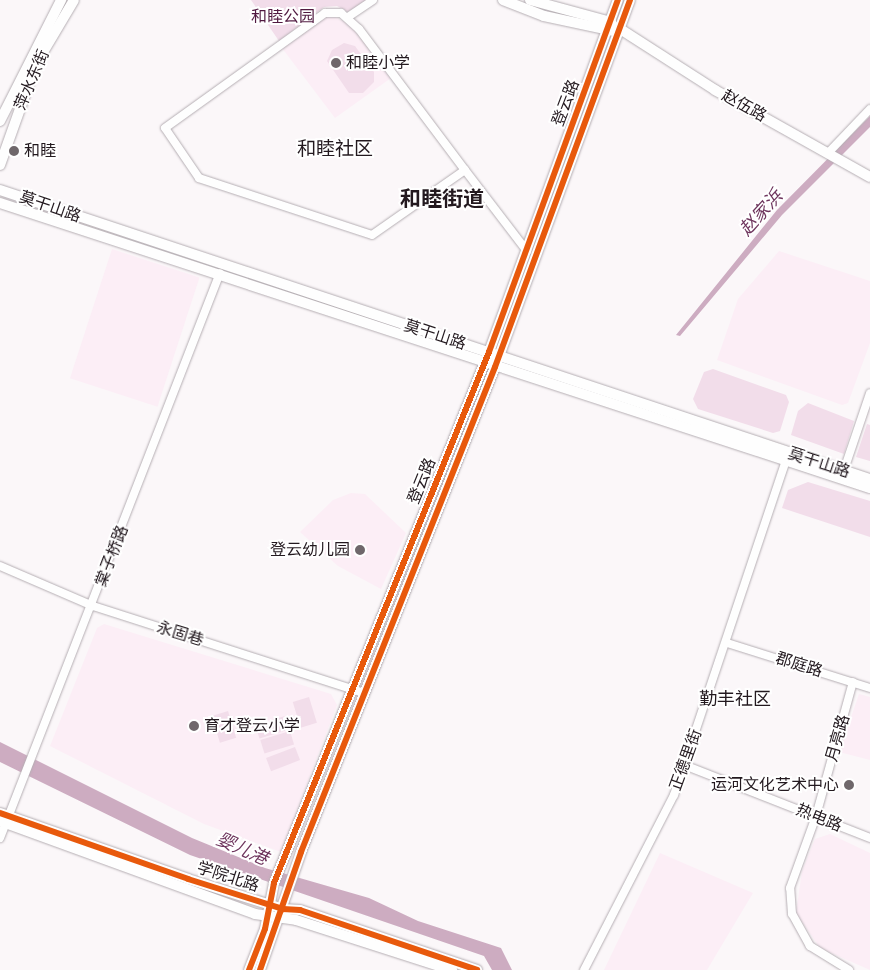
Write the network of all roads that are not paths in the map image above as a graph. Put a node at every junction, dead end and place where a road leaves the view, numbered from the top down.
1 (61, 0) edge
2 (74, 0) edge
3 (373, 0) edge
4 (503, 0) edge
5 (530, 0) edge
6 (618, 0) edge
7 (630, 0) edge
8 (348, 17) junction
9 (610, 26) junction
10 (620, 31) junction
11 (870, 109) edge
12 (0, 121) edge
13 (829, 153) junction
14 (0, 165) edge
15 (465, 170) junction
16 (870, 177) edge
17 (0, 190) edge
18 (0, 203) edge
19 (526, 251) junction
20 (220, 274) junction
21 (494, 354) junction
22 (484, 362) junction
23 (495, 367) junction
24 (870, 393) edge
25 (788, 457) junction
26 (844, 470) junction
27 (870, 479) edge
28 (870, 488) edge
29 (0, 566) edge
30 (93, 606) junction
31 (727, 643) junction
32 (853, 682) junction
33 (870, 688) edge
34 (353, 690) junction
35 (364, 693) junction
36 (684, 765) junction
37 (816, 816) junction
38 (3, 818) edge
39 (0, 838) edge
40 (870, 838) edge
41 (268, 904) junction
42 (283, 909) junction
43 (265, 915) junction
44 (280, 920) junction
45 (249, 970) edge
46 (260, 970) edge
47 (452, 970) edge
48 (477, 970) edge
49 (584, 970) edge
50 (849, 970) edge

1 - 12 main road, 萍水东街
2 - 14 main road, 萍水东街
3 - 8 street
4 - 9 main road
5 - 9 main road
6 - 9 main road, 登云路
7 - 10 main road, 登云路
8 - 15 street
8 - 15 street
9 - 10 main road, 赵伍路
9 - 19 main road, 登云路
10 - 13 main road, 赵伍路
10 - 21 main road, 登云路
11 - 13 street
13 - 16 main road, 赵伍路
15 - 19 street
17 - 21 main road, 莫干山路
18 - 20 main road, 莫干山路
19 - 21 main road, 登云路
20 - 22 main road, 莫干山路
20 - 30 street, 棠子桥路
21 - 22 main road, 登云路
21 - 23 main road, 登云路
21 - 25 main road, 莫干山路
22 - 23 main road, 莫干山路
22 - 34 main road, 登云路
23 - 25 main road, 莫干山路
23 - 35 main road, 登云路
24 - 26 street
25 - 26 main road, 莫干山路
25 - 28 main road, 莫干山路
25 - 31 street, 正德里街
26 - 27 main road, 莫干山路
29 - 30 street, 永固巷
30 - 34 street, 永固巷
30 - 38 street, 棠子桥路
31 - 32 street, 郡庭路
31 - 36 street, 正德里街
32 - 33 street, 郡庭路
32 - 37 street, 月亮路
34 - 35 street, 永固巷
34 - 41 main road, 登云路
35 - 42 main road, 登云路
36 - 37 street, 热电路
36 - 49 street, 正德里街
37 - 40 street, 热电路
37 - 50 street, 月亮路
38 - 39 street, 棠子桥路
38 - 41 main road, 学院北路
38 - 43 main road, 学院北路
41 - 42 main road, 学院北路
41 - 43 main road, 登云路
42 - 44 main road, 登云路
42 - 48 main road, 学院北路
43 - 44 main road, 学院北路
43 - 45 main road, 登云路
44 - 46 main road, 登云路
44 - 47 main road, 学院北路

